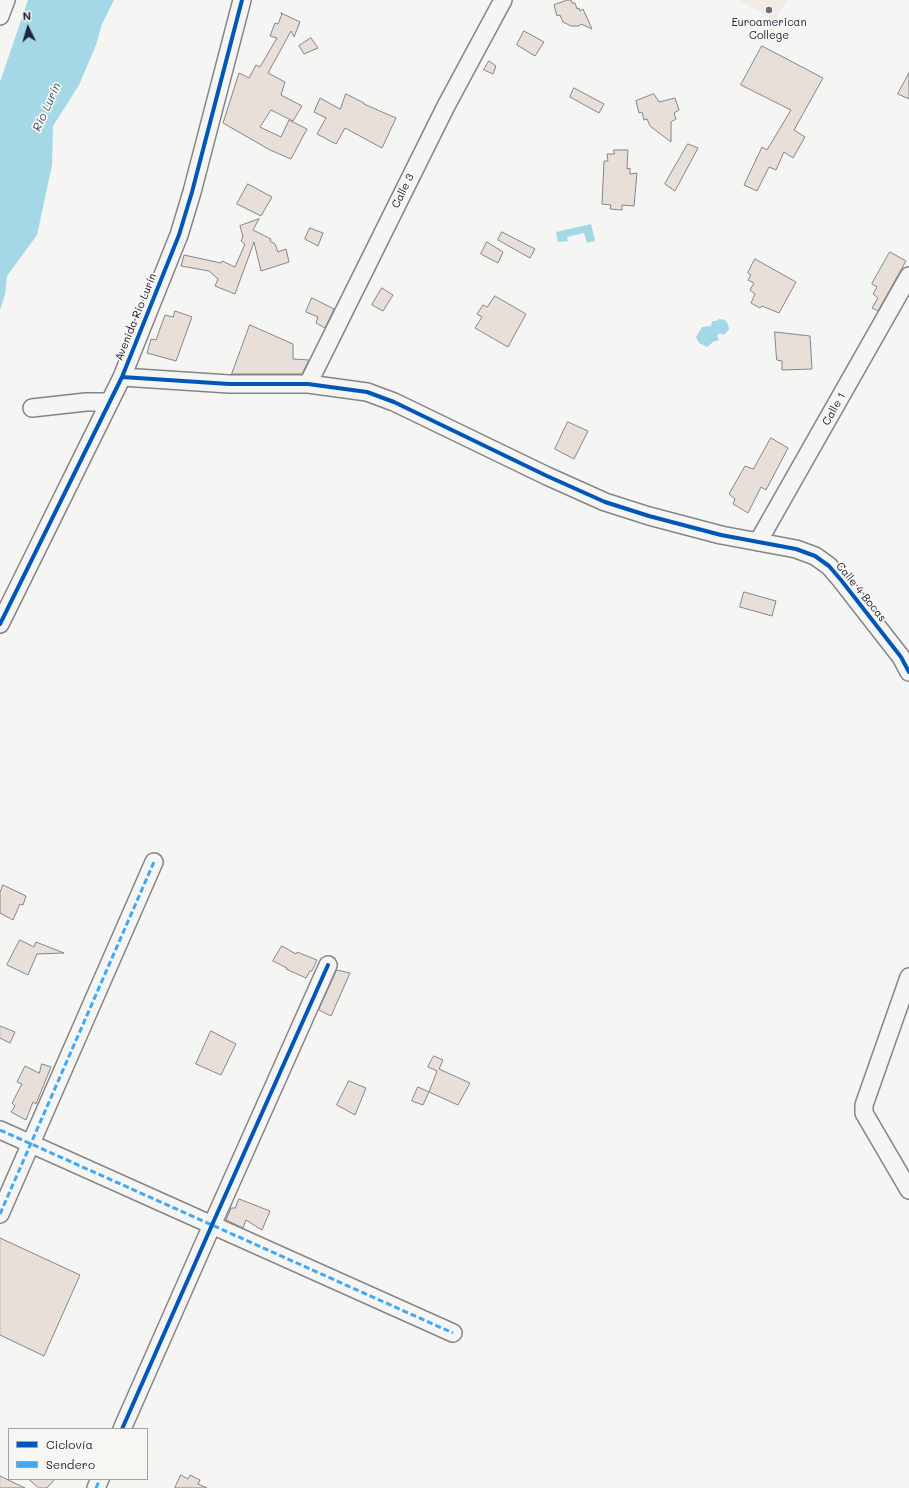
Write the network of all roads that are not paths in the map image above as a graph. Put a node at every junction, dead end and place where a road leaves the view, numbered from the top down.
1 (6, 0) edge
2 (242, 0) edge
3 (503, 0) edge
4 (0, 16) edge
5 (909, 276) edge
6 (122, 377) junction
7 (308, 384) junction
8 (110, 402) junction
9 (32, 408) dead end
10 (758, 542) junction
11 (0, 624) edge
12 (909, 672) edge
13 (154, 862) dead end
14 (328, 965) dead end
15 (909, 977) edge
16 (0, 1130) edge
17 (31, 1143) junction
18 (909, 1190) edge
19 (0, 1214) edge
20 (212, 1224) junction
21 (453, 1333) dead end
22 (122, 1428) edge

1 - 4 street
2 - 6 street, Avenida Río Lurín
3 - 7 street, Calle 3
5 - 10 street, Calle 1
6 - 7 street, Calle 4 Bocas
6 - 8 street, Avenida Río Lurín
7 - 10 street, Calle 4 Bocas
8 - 9 street
8 - 11 street, Avenida Río Lurín
10 - 12 street, Calle 4 Bocas
13 - 17 street
14 - 20 street
15 - 18 street
16 - 17 street
17 - 19 street
17 - 20 street
20 - 21 street
20 - 22 street

